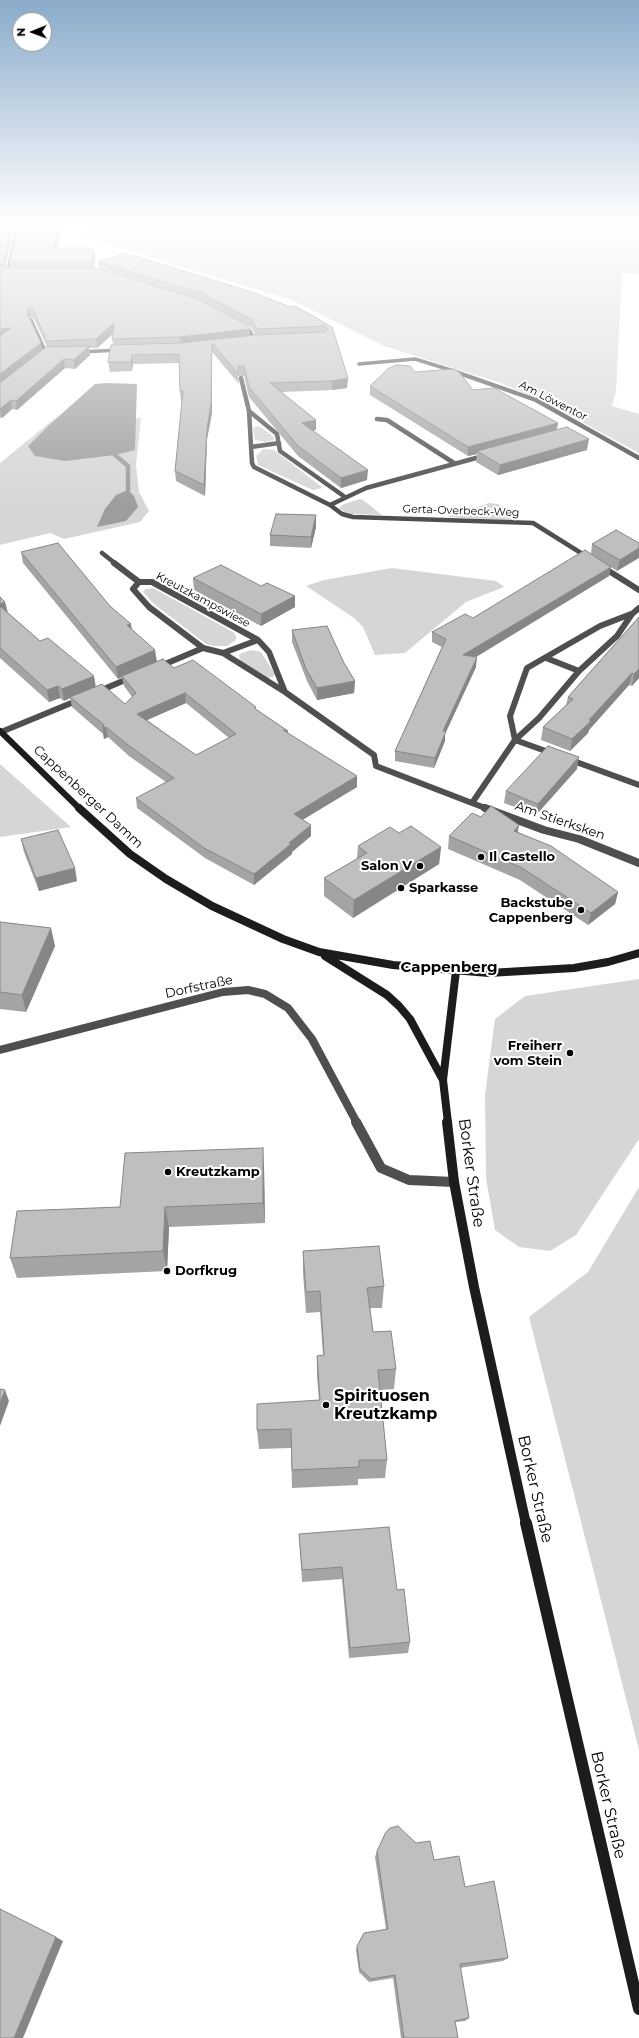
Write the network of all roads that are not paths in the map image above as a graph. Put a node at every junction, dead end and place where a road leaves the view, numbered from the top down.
1 (31, 320) edge
2 (236, 324) edge
3 (255, 341) junction
4 (263, 341) edge
5 (247, 342) edge
6 (123, 350) edge
7 (52, 352) edge
8 (73, 352) edge
9 (46, 353) junction
10 (40, 357) edge
11 (359, 364) dead end
12 (241, 378) edge
13 (249, 411) junction
14 (377, 419) dead end
15 (586, 428) junction
16 (579, 430) dead end
17 (279, 443) junction
18 (251, 447) junction
19 (494, 453) edge
20 (639, 458) edge
21 (454, 463) junction
22 (346, 497) junction
23 (330, 504) junction
24 (102, 553) dead end
25 (139, 582) junction
26 (639, 590) edge
27 (639, 608) edge
28 (632, 614) junction
29 (258, 640) junction
30 (203, 648) junction
31 (223, 654) junction
32 (546, 658) junction
33 (153, 669) edge
34 (580, 671) junction
35 (139, 675) edge
36 (285, 692) junction
37 (1, 732) edge
38 (515, 740) junction
39 (374, 755) joint
40 (639, 785) edge
41 (472, 803) junction
42 (639, 863) edge
43 (319, 952) junction
44 (639, 953) edge
45 (456, 971) junction
46 (0, 1050) edge
47 (443, 1080) junction
48 (454, 1182) junction
49 (639, 2009) edge

1 - 9 street
2 - 3 street
3 - 4 street
3 - 5 street
6 - 8 street
7 - 9 street
9 - 10 street
11 - 15 street, Am Löwentor
12 - 13 street, Gerta-Overbeck-Weg
13 - 17 street
13 - 18 street, Gerta-Overbeck-Weg
14 - 21 street
15 - 16 street
15 - 20 street, Am Löwentor
17 - 18 street
17 - 22 street
18 - 23 street, Gerta-Overbeck-Weg
19 - 21 street
21 - 22 street
22 - 23 street
23 - 26 street, Gerta-Overbeck-Weg
24 - 25 street, Kreutzkampswiese
25 - 29 street, Kreutzkampswiese
25 - 30 street, Kreutzkampswiese
27 - 28 street
28 - 32 street
28 - 34 street
29 - 31 street, Kreutzkampswiese
29 - 36 street, Kreutzkampswiese
30 - 31 street, Kreutzkampswiese
30 - 33 street
31 - 36 street, Kreutzkampswiese
32 - 34 street
32 - 38 street
34 - 38 street
35 - 37 street
36 - 39 street, Kreutzkampswiese
37 - 43 street, Cappenberger Damm
38 - 40 street
38 - 41 street
39 - 41 street, Am Stierksken
41 - 42 street, Am Stierksken
43 - 45 street, Cappenberger Damm
43 - 47 street
44 - 45 street, Cappenberger Damm
45 - 47 street, Borker Straße
46 - 48 street, Dorfstraße
47 - 48 street, Borker Straße
48 - 49 street, Borker Straße

